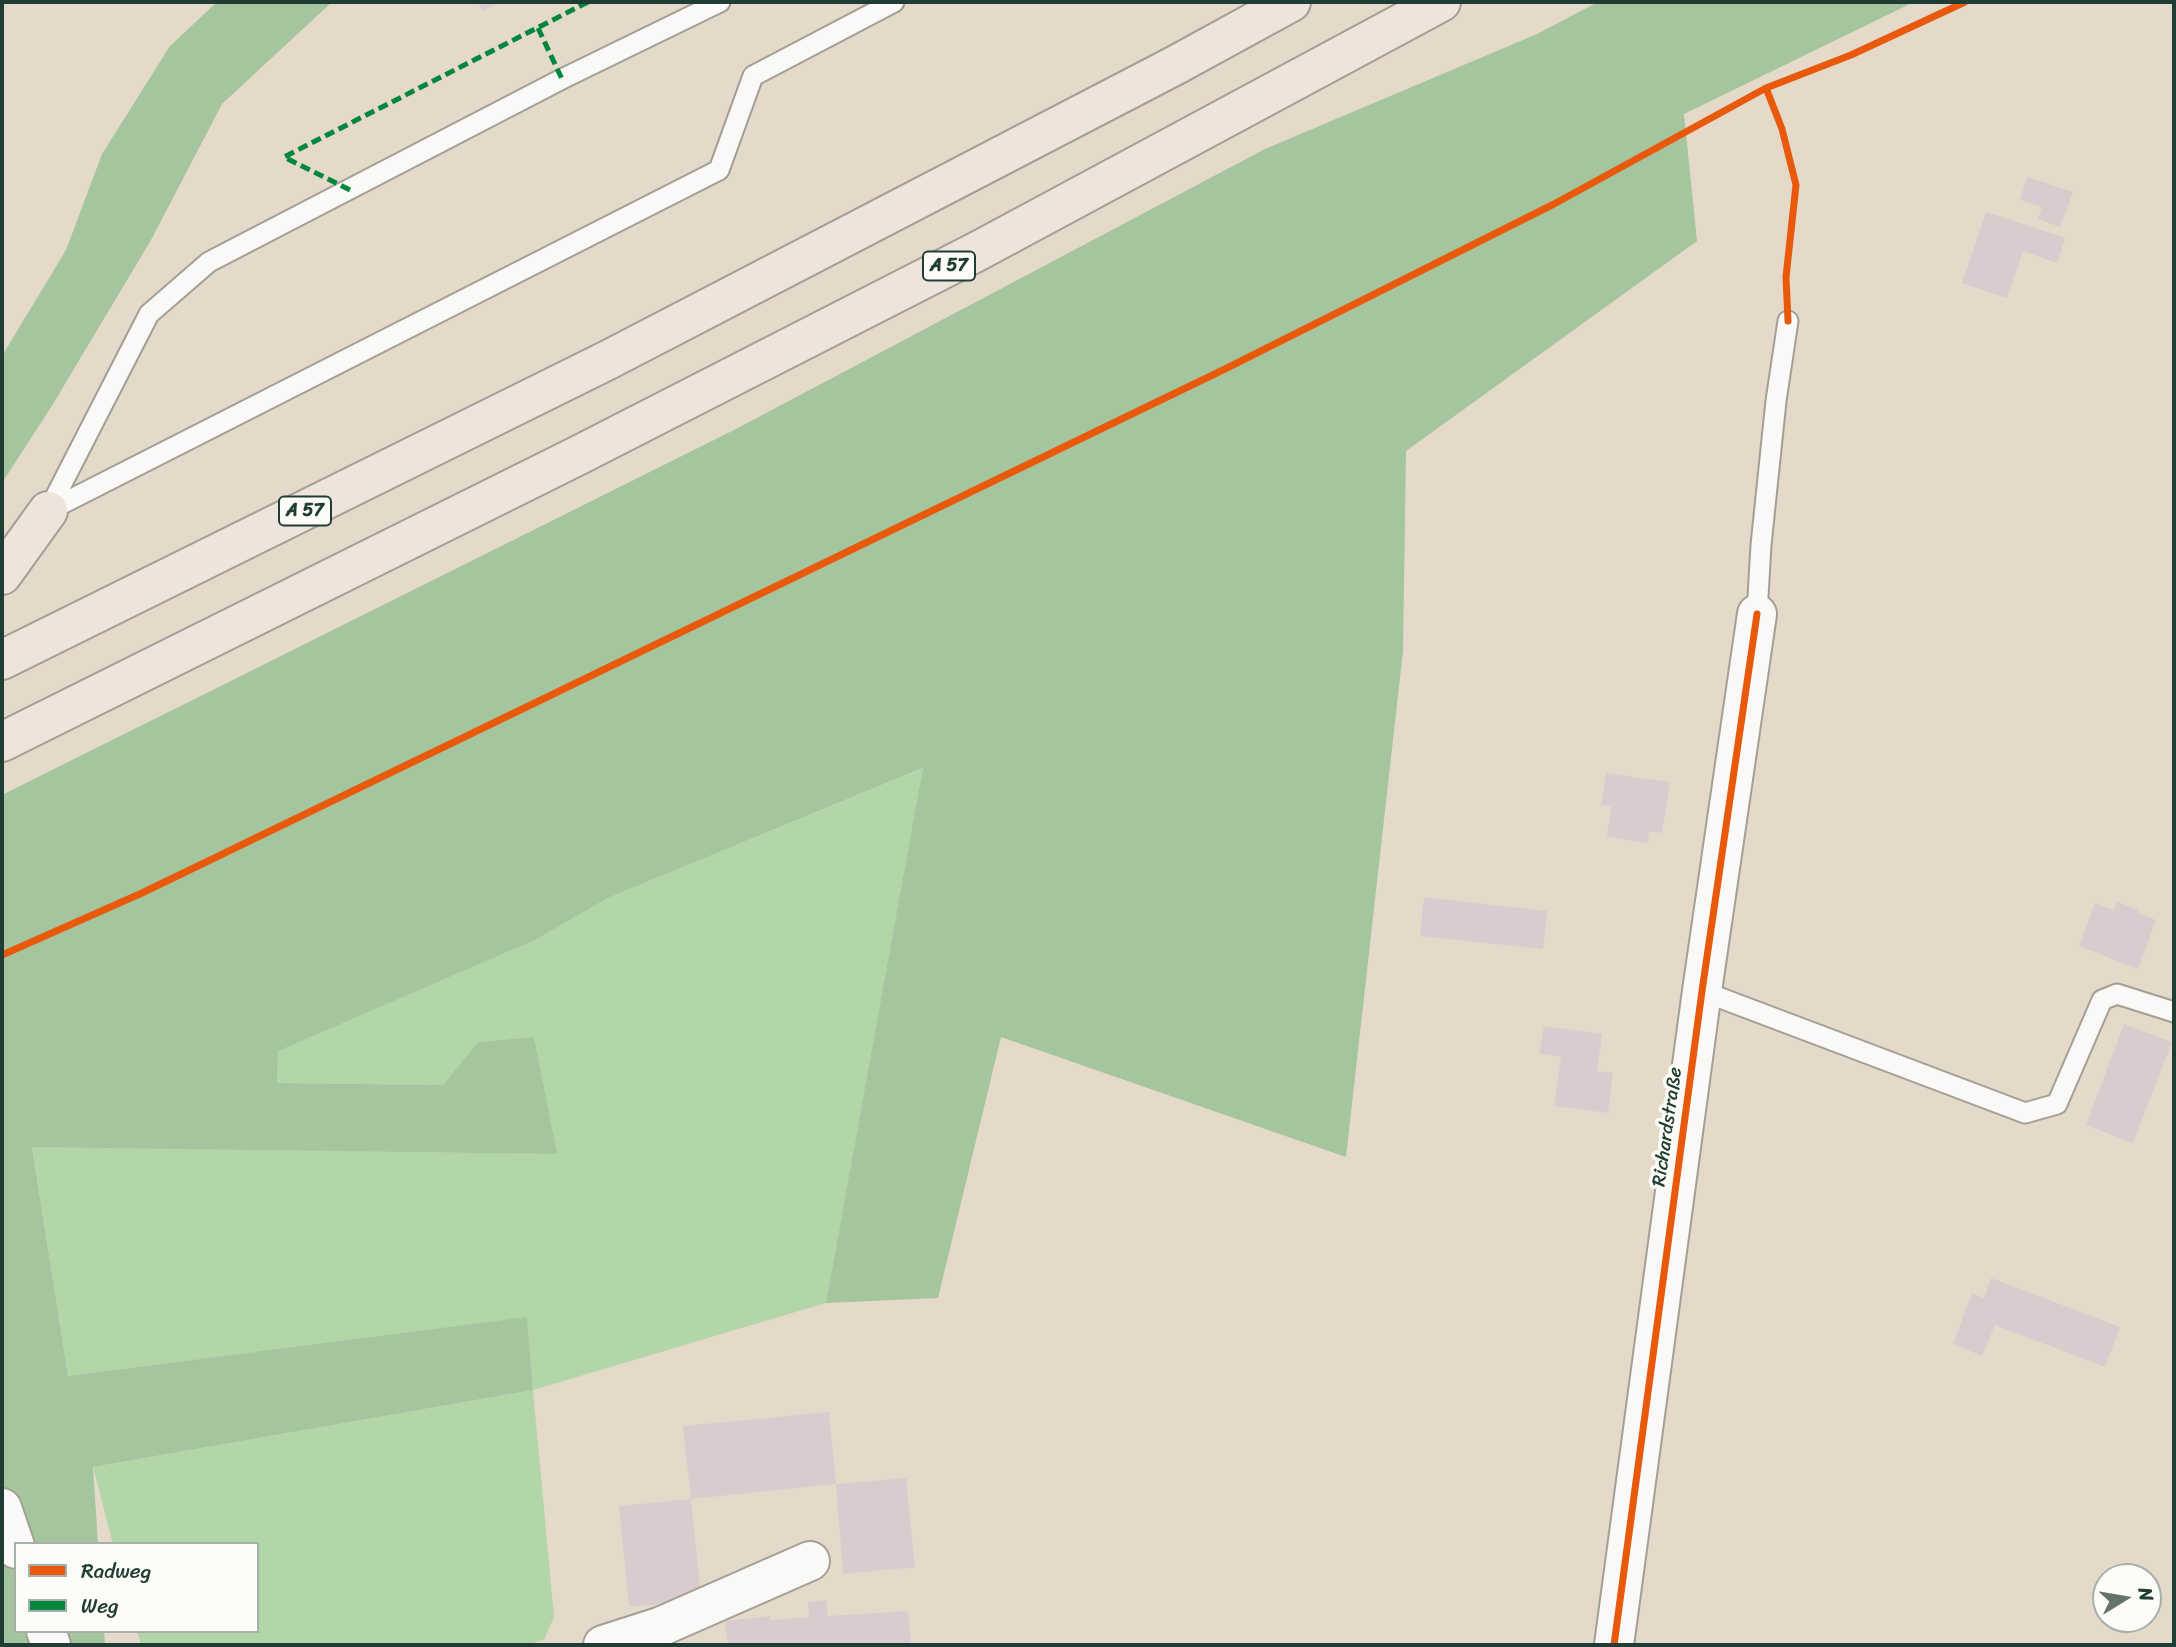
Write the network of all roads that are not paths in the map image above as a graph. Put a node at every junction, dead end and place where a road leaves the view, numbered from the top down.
1 (720, 2) edge
2 (894, 2) edge
3 (1291, 2) edge
4 (1441, 2) edge
5 (1788, 321) dead end
6 (48, 511) junction
7 (2, 575) edge
8 (1757, 614) joint
9 (2, 660) edge
10 (2, 742) edge
11 (1702, 991) junction
12 (2174, 1012) edge
13 (2, 1508) edge
14 (14, 1543) edge
15 (810, 1561) dead end
16 (603, 1645) edge
17 (1614, 1645) edge

1 - 6 lane
2 - 6 lane
3 - 9 highway, A 57
4 - 10 highway, A 57
5 - 8 lane
6 - 7 highway
8 - 11 street, Richardstraße
11 - 12 lane
11 - 17 street, Richardstraße
13 - 14 street
15 - 16 street

